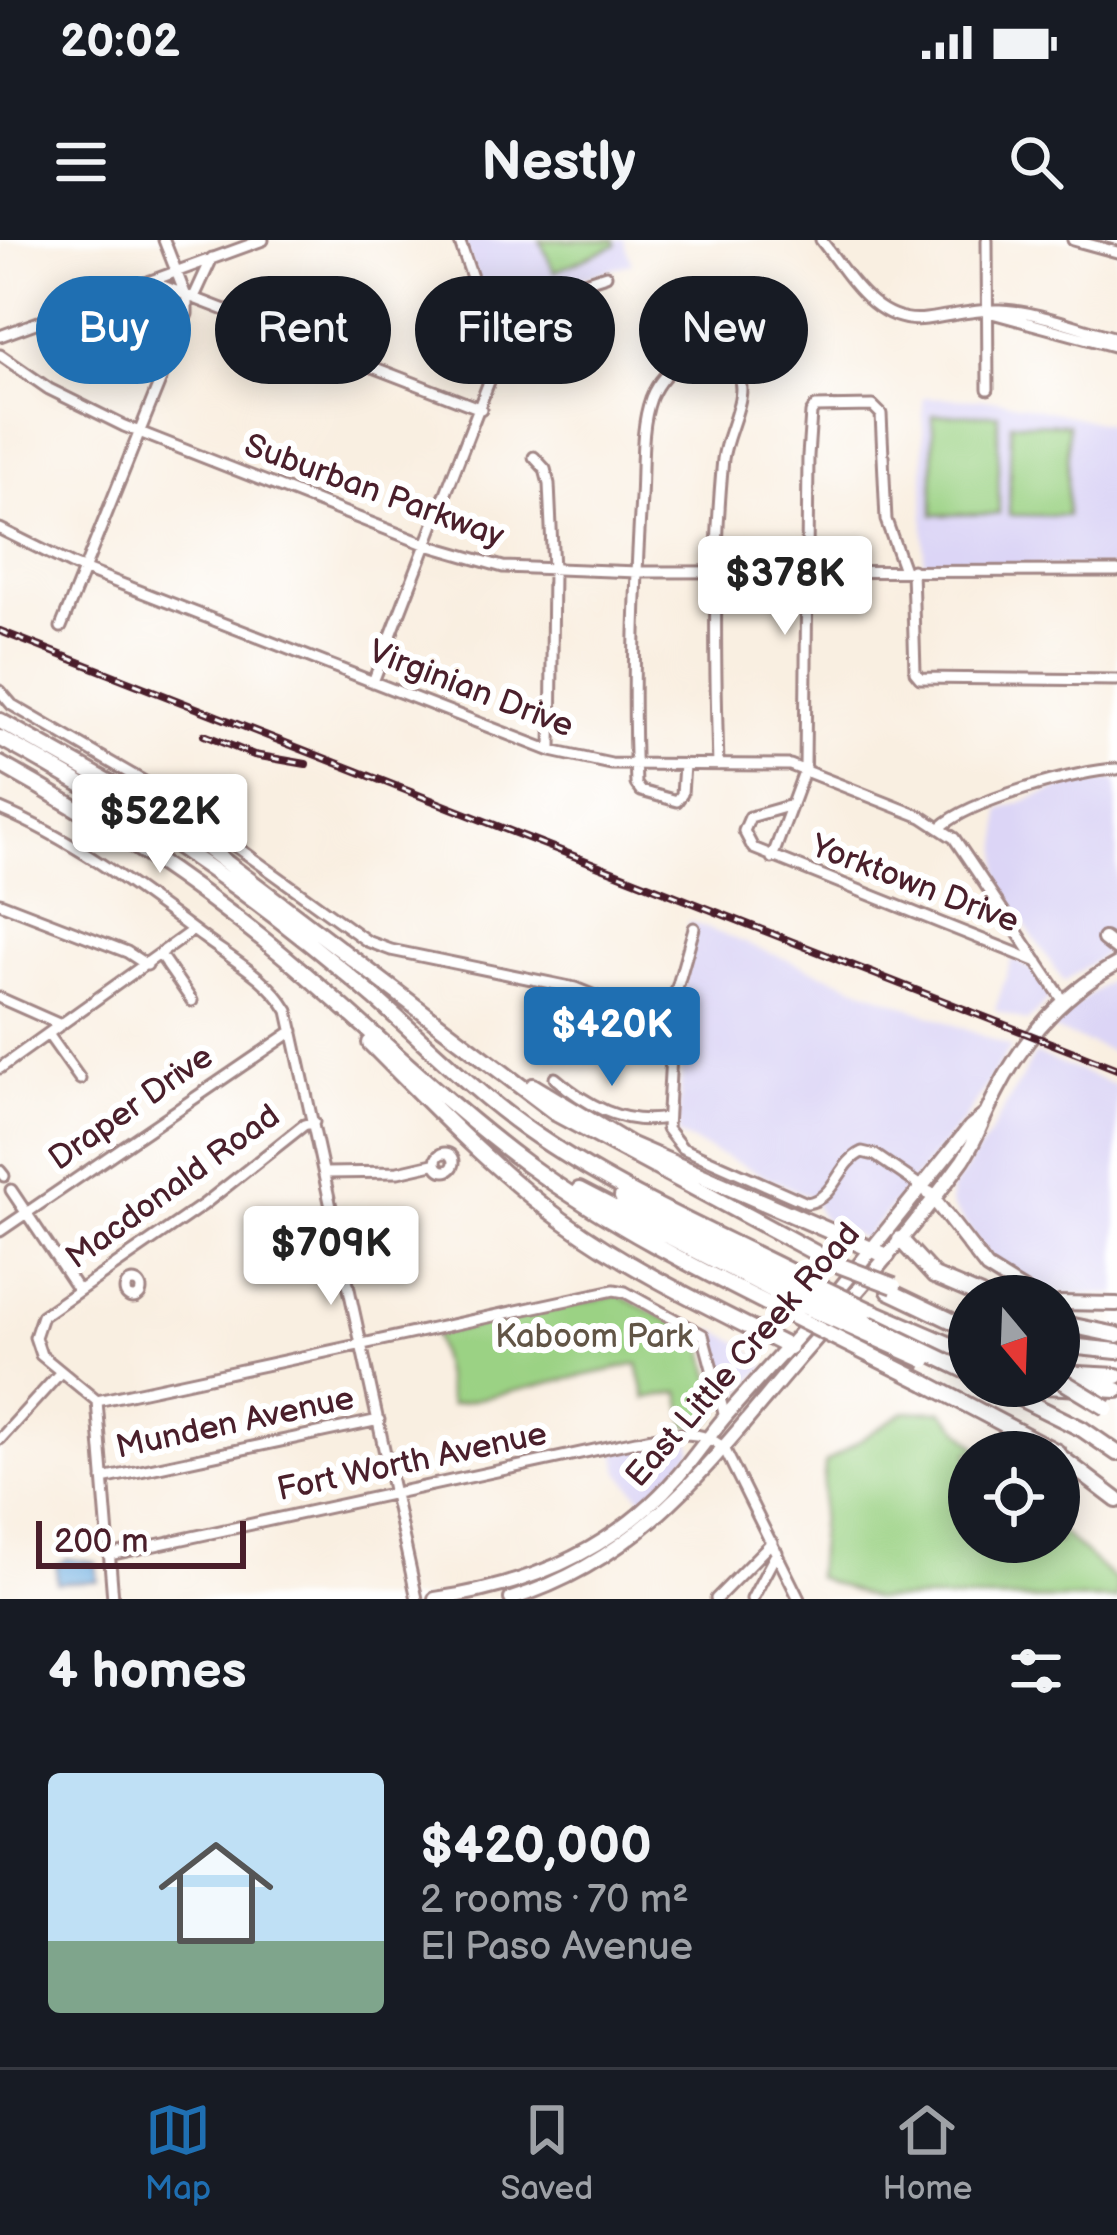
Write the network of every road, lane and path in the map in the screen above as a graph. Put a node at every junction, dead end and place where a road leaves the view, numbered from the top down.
1 (164, 240) edge
2 (263, 240) edge
3 (459, 240) edge
4 (821, 240) edge
5 (987, 240) edge
6 (1073, 240) edge
7 (1117, 252) edge
8 (212, 258) junction
9 (176, 272) junction
10 (606, 275) dead end
11 (164, 276) edge
12 (178, 276) edge
13 (472, 276) edge
14 (603, 276) edge
15 (191, 292) edge
16 (191, 296) edge
17 (988, 310) junction
18 (36, 323) edge
19 (0, 336) edge
20 (1117, 343) edge
21 (0, 355) edge
22 (159, 384) edge
23 (486, 384) edge
24 (988, 389) dead end
25 (481, 409) junction
26 (140, 433) junction
27 (534, 457) dead end
28 (0, 529) edge
29 (427, 545) junction
30 (86, 570) junction
31 (808, 570) junction
32 (908, 570) junction
33 (553, 571) junction
34 (1117, 571) edge
35 (638, 572) junction
36 (718, 572) junction
37 (62, 627) dead end
38 (1117, 680) edge
39 (373, 682) junction
40 (0, 691) edge
41 (0, 721) edge
42 (0, 738) edge
43 (551, 752) junction
44 (0, 764) edge
45 (635, 764) junction
46 (683, 765) junction
47 (718, 765) junction
48 (1117, 769) edge
49 (804, 771) junction
50 (792, 805) junction
51 (0, 808) edge
52 (941, 827) junction
53 (772, 858) junction
54 (196, 888) junction
55 (0, 903) edge
56 (694, 928) dead end
57 (194, 931) junction
58 (1104, 939) dead end
59 (1117, 949) edge
60 (161, 956) junction
61 (1038, 962) junction
62 (1117, 964) edge
63 (147, 965) junction
64 (0, 998) edge
65 (1063, 1000) junction
66 (192, 1001) dead end
67 (61, 1025) junction
68 (673, 1028) junction
69 (293, 1031) junction
70 (48, 1034) junction
71 (452, 1037) junction
72 (0, 1068) edge
73 (555, 1078) dead end
74 (80, 1079) dead end
75 (666, 1118) junction
76 (314, 1122) junction
77 (433, 1164) dead end
78 (325, 1173) junction
79 (11, 1190) dead end
80 (928, 1192) junction
81 (26, 1214) junction
82 (953, 1222) junction
83 (0, 1231) edge
84 (900, 1239) junction
85 (880, 1252) junction
86 (116, 1265) junction
87 (998, 1275) edge
88 (130, 1280) dead end
89 (948, 1282) edge
90 (891, 1288) junction
91 (78, 1290) junction
92 (803, 1300) junction
93 (1080, 1303) edge
94 (1117, 1304) edge
95 (948, 1311) edge
96 (948, 1318) edge
97 (1080, 1327) edge
98 (1117, 1335) edge
99 (362, 1345) junction
100 (948, 1345) edge
101 (810, 1346) junction
102 (789, 1347) junction
103 (1080, 1347) edge
104 (1117, 1351) edge
105 (948, 1363) edge
106 (948, 1366) edge
107 (60, 1373) junction
108 (1117, 1373) edge
109 (1080, 1374) edge
110 (1080, 1388) edge
111 (1080, 1390) edge
112 (1117, 1390) edge
113 (97, 1401) junction
114 (1036, 1407) edge
115 (1112, 1412) edge
116 (725, 1417) junction
117 (379, 1420) junction
118 (1016, 1431) edge
119 (710, 1436) junction
120 (0, 1439) edge
121 (724, 1448) junction
122 (1117, 1453) edge
123 (1080, 1470) edge
124 (103, 1479) junction
125 (394, 1494) junction
126 (1117, 1496) edge
127 (774, 1547) junction
128 (109, 1555) junction
129 (113, 1599) edge
130 (417, 1599) edge
131 (435, 1599) edge
132 (511, 1599) edge
133 (716, 1599) edge
134 (752, 1599) edge
135 (799, 1599) edge

1 - 9 street
2 - 8 street
3 - 13 street
4 - 17 street
5 - 17 street
6 - 7 street
8 - 9 street
8 - 15 street
9 - 11 street
9 - 12 street
10 - 14 street
16 - 25 street
17 - 20 street
17 - 24 street
18 - 19 street
21 - 26 street, Suburban Parkway
22 - 26 street
23 - 25 street
25 - 29 street
26 - 29 street, Suburban Parkway
26 - 30 street
27 - 33 street
28 - 30 street, Virginian Drive
29 - 33 street, Suburban Parkway
29 - 39 street
30 - 37 street
30 - 39 street, Virginian Drive
31 - 32 street, Suburban Parkway
31 - 32 street, Yorktown Drive
31 - 36 street, Suburban Parkway
31 - 49 street, Yorktown Drive
32 - 34 street, Suburban Parkway
32 - 38 street
33 - 35 street, Suburban Parkway
33 - 43 street
35 - 36 street, Suburban Parkway
35 - 36 street
35 - 45 street
36 - 47 street
39 - 43 street, Virginian Drive
40 - 68 street
41 - 71 highway
42 - 92 highway
43 - 45 street, Virginian Drive
44 - 54 highway
45 - 46 street, Virginian Drive
45 - 46 street
46 - 47 street, Virginian Drive
47 - 49 street, Virginian Drive
48 - 52 street
49 - 50 street, Yorktown Drive
49 - 52 street, Virginian Drive
50 - 53 street, Yorktown Drive
50 - 53 street, Yorktown Drive
51 - 57 street
52 - 61 street, Virginian Drive
53 - 61 street, Yorktown Drive
54 - 92 highway
54 - 102 highway
55 - 63 street
56 - 68 street
57 - 60 street
57 - 69 street
58 - 59 main road
60 - 63 street
60 - 66 street
61 - 65 street, Virginian Drive
62 - 65 main road, East Little Creek Road
63 - 67 street
64 - 67 street
65 - 80 main road, East Little Creek Road
67 - 70 street
68 - 75 street
69 - 76 street
69 - 81 street, Draper Drive
70 - 72 street
70 - 74 street
71 - 85 highway
71 - 90 highway, bridge
73 - 75 street
75 - 80 street
76 - 78 street
76 - 86 street, Macdonald Road
77 - 78 street
78 - 99 street
79 - 81 street
80 - 82 main road
80 - 84 main road, East Little Creek Road
80 - 85 main road, East Little Creek Road
81 - 83 street, Draper Drive
81 - 91 street
82 - 84 main road
82 - 87 main road
84 - 85 main road, East Little Creek Road
84 - 89 highway
85 - 101 main road, East Little Creek Road
85 - 102 main road, East Little Creek Road
86 - 88 street
86 - 91 street, Macdonald Road
90 - 95 highway
90 - 96 highway
91 - 107 street, Macdonald Road
92 - 100 highway, bridge
92 - 105 highway, bridge
92 - 106 highway, bridge
92 - 118 highway, bridge
93 - 94 main road
97 - 98 highway
99 - 113 street
99 - 116 street
99 - 117 street
101 - 102 main road
101 - 121 main road, East Little Creek Road
102 - 116 main road, East Little Creek Road
103 - 104 highway
107 - 113 street
107 - 120 street
108 - 109 highway
110 - 112 highway
111 - 115 highway, bridge
113 - 124 street
114 - 122 highway
116 - 119 main road, East Little Creek Road
117 - 124 street, Munden Avenue
117 - 125 street
119 - 121 street
119 - 125 street, Fort Worth Avenue
119 - 131 main road, East Little Creek Road
121 - 127 street
121 - 132 main road, East Little Creek Road
123 - 126 highway
124 - 128 street
125 - 128 street, Fort Worth Avenue
125 - 130 street
127 - 133 street
127 - 134 street
127 - 135 street
128 - 129 street

